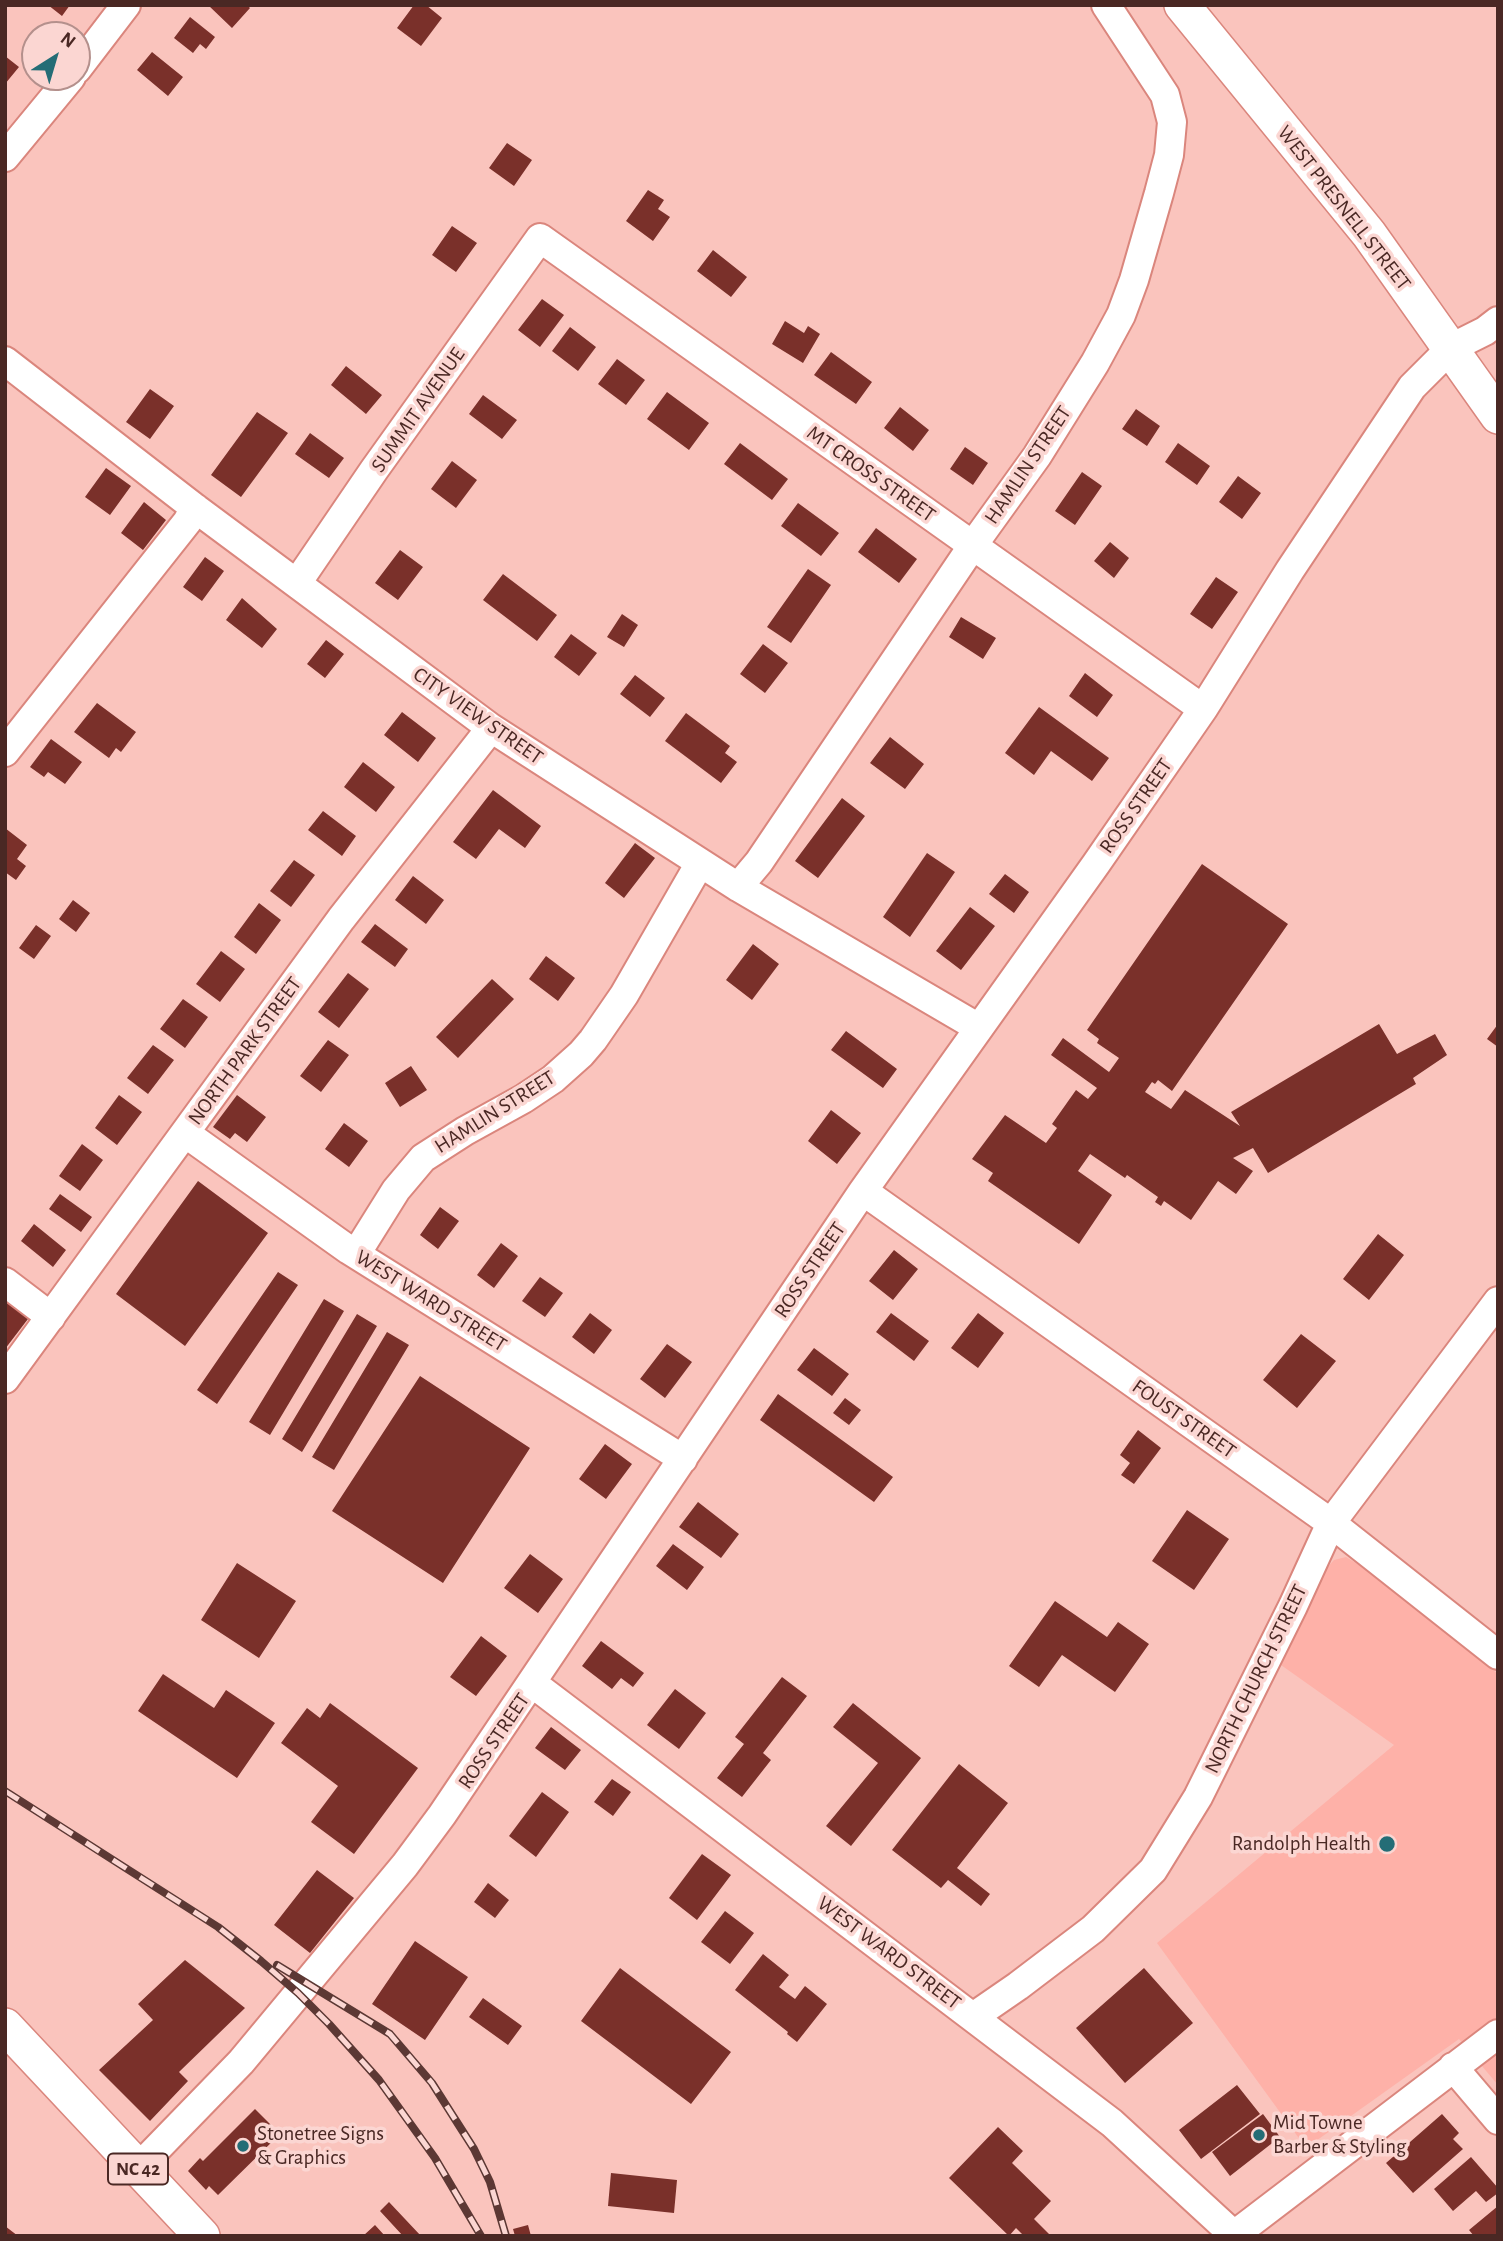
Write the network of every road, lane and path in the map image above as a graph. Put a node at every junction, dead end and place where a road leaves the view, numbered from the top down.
1 (126, 5) edge
2 (1105, 5) edge
3 (1182, 5) edge
4 (91, 51) edge
5 (59, 91) edge
6 (5, 157) edge
7 (540, 238) joint
8 (1498, 321) edge
9 (1451, 348) junction
10 (5, 361) edge
11 (1498, 416) edge
12 (195, 508) junction
13 (973, 545) junction
14 (297, 583) junction
15 (1203, 709) junction
16 (491, 728) junction
17 (5, 752) edge
18 (700, 863) junction
19 (738, 887) junction
20 (979, 1028) junction
21 (185, 1133) junction
22 (863, 1191) junction
23 (356, 1254) junction
24 (5, 1283) edge
25 (1498, 1301) edge
26 (51, 1317) junction
27 (5, 1379) edge
28 (683, 1459) junction
29 (1331, 1523) junction
30 (1498, 1655) edge
31 (532, 1683) junction
32 (974, 2017) junction
33 (5, 2026) edge
34 (1498, 2034) edge
35 (1453, 2067) junction
36 (1498, 2120) edge
37 (138, 2168) junction
38 (202, 2236) edge
39 (1234, 2236) edge

1 - 4 street
2 - 13 street, HAMLIN STREET
3 - 9 main road, WEST PRESNELL STREET
5 - 6 street
7 - 13 street, MT CROSS STREET
7 - 14 street, SUMMIT AVENUE
8 - 9 street, ROSS STREET
9 - 11 main road, WEST PRESNELL STREET
9 - 15 street, ROSS STREET
10 - 12 street, CITY VIEW STREET
12 - 14 street, CITY VIEW STREET
12 - 17 street
13 - 15 street, MT CROSS STREET
13 - 19 street, HAMLIN STREET
14 - 16 street, CITY VIEW STREET
15 - 20 street, ROSS STREET
16 - 18 street, CITY VIEW STREET
16 - 21 street, NORTH PARK STREET
18 - 19 street, CITY VIEW STREET
18 - 23 street, HAMLIN STREET
19 - 20 street, CITY VIEW STREET
20 - 22 street, ROSS STREET
21 - 23 street, WEST WARD STREET
21 - 26 street, NORTH PARK STREET
22 - 28 street, ROSS STREET
22 - 29 street, FOUST STREET
23 - 28 street, WEST WARD STREET
24 - 26 street
25 - 29 street, NORTH CHURCH STREET
26 - 27 street, NORTH PARK STREET
28 - 31 street, ROSS STREET
29 - 30 street, FOUST STREET
29 - 32 street, NORTH CHURCH STREET
31 - 32 street, WEST WARD STREET
31 - 37 street, ROSS STREET
32 - 39 street, WEST WARD STREET
33 - 37 main road, NC 42
34 - 35 street
35 - 36 street
35 - 39 street
37 - 38 main road, NC 42

